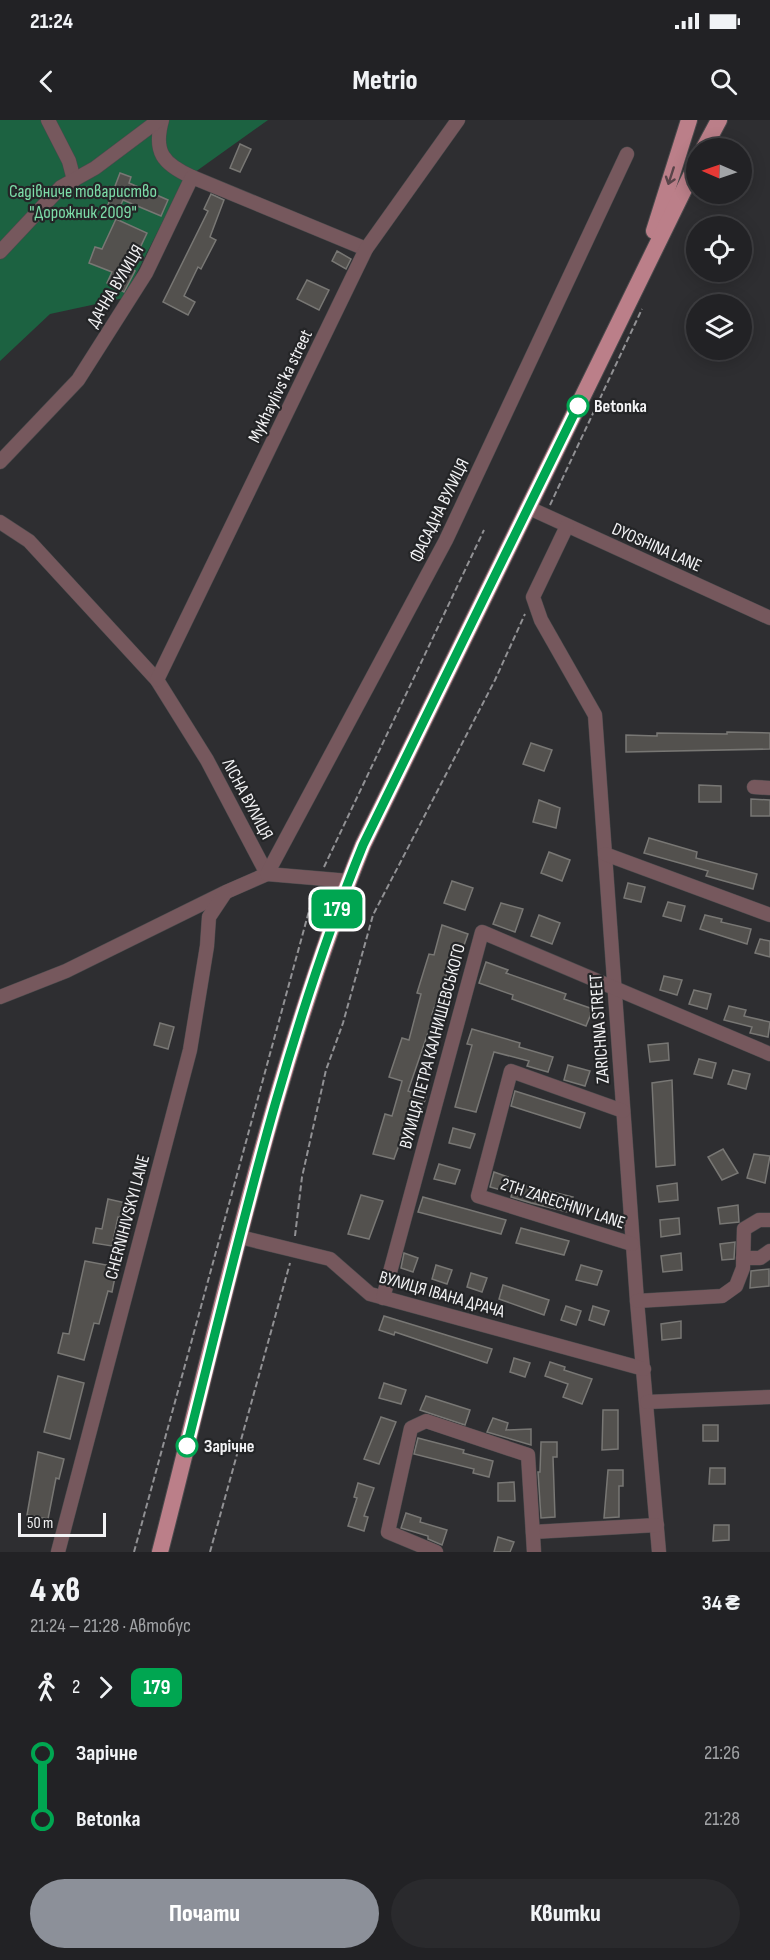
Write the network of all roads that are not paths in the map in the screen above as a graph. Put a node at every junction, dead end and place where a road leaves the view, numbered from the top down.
1 (48, 120) edge
2 (161, 120) edge
3 (458, 120) edge
4 (689, 120) edge
5 (719, 120) edge
6 (709, 138) edge
7 (627, 154) dead end
8 (192, 177) junction
9 (74, 180) junction
10 (686, 185) edge
11 (366, 249) junction
12 (1, 250) edge
13 (637, 283) junction
14 (0, 462) edge
15 (529, 508) junction
16 (0, 522) edge
17 (567, 526) junction
18 (770, 618) edge
19 (157, 680) junction
20 (754, 787) dead end
21 (770, 788) edge
22 (605, 854) junction
23 (267, 874) junction
24 (349, 881) junction
25 (225, 892) junction
26 (770, 915) edge
27 (614, 990) junction
28 (0, 997) edge
29 (770, 1054) edge
30 (623, 1111) junction
31 (770, 1220) edge
32 (240, 1237) junction
33 (632, 1244) junction
34 (770, 1251) edge
35 (743, 1258) junction
36 (383, 1298) junction
37 (636, 1301) junction
38 (644, 1369) junction
39 (770, 1397) edge
40 (647, 1402) junction
41 (657, 1525) junction
42 (533, 1532) junction
43 (58, 1552) edge
44 (160, 1552) edge
45 (435, 1552) edge
46 (534, 1552) edge
47 (659, 1552) edge

1 - 9 street
2 - 8 street
2 - 9 street
3 - 11 street, Mykhaylivsʹka street
4 -> 13 main road
5 - 6 main road
7 - 23 street, ФАСАДНА ВУЛИЦЯ
8 - 11 street
8 - 14 street, ДАЧНА ВУЛИЦЯ
9 - 12 street
10 - 13 main road
11 - 19 street, Mykhaylivsʹka street
13 - 15 main road
15 - 17 street, DYOSHINA LANE
15 - 24 main road
16 - 19 street, ЛІСНА ВУЛИЦЯ
17 - 18 street, DYOSHINA LANE
17 - 22 street, ZARICHNA STREET
19 - 23 street, ЛІСНА ВУЛИЦЯ
20 - 21 street
22 - 26 street
22 - 27 street, ZARICHNA STREET
23 - 24 street
23 - 25 street
24 - 32 main road
25 - 28 street
25 - 43 street, CHERNIHIVSKYI LANE
27 - 29 street, ВУЛИЦЯ ПЕТРА КАЛНИШЕВСЬКОГО
27 - 30 street, ZARICHNA STREET
27 - 36 street, ВУЛИЦЯ ПЕТРА КАЛНИШЕВСЬКОГО
30 - 33 street, ZARICHNA STREET
30 - 33 street, 2TH ZARECHNIY LANE
31 - 35 street
32 - 36 street, ВУЛИЦЯ ІВАНА ДРАЧА
32 - 44 main road
33 - 37 street, ZARICHNA STREET
34 - 35 street
35 - 37 street
36 - 38 street, ВУЛИЦЯ ІВАНА ДРАЧА
37 - 38 street, ZARICHNA STREET
38 - 40 street, ZARICHNA STREET
39 - 40 street
40 - 41 street, ZARICHNA STREET
41 - 42 street
41 - 47 street, ZARICHNA STREET
42 - 45 street
42 - 46 street

